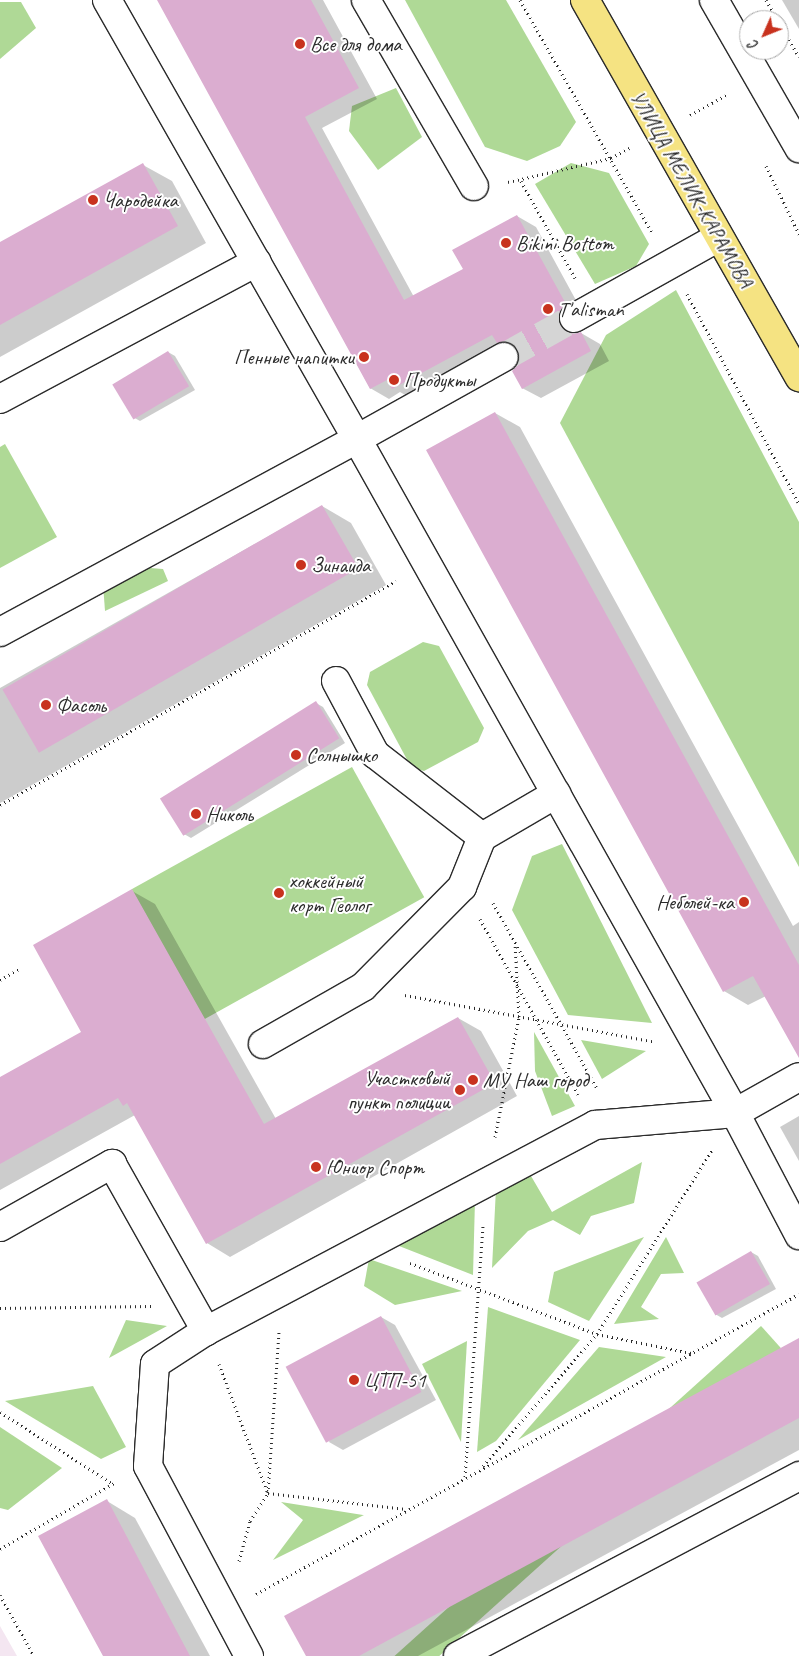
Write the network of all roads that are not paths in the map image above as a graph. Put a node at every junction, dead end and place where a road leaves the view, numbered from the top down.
1 (106, 0) edge
2 (366, 0) edge
3 (585, 0) edge
4 (714, 0) edge
5 (799, 148) edge
6 (474, 186) road end
7 (719, 237) junction
8 (257, 262) junction
9 (583, 313) tunnel mouth
10 (504, 357) tunnel mouth
11 (799, 377) edge
12 (0, 399) edge
13 (358, 439) junction
14 (0, 632) edge
15 (336, 681) dead end
16 (556, 794) junction
17 (482, 837) junction
18 (263, 1044) dead end
19 (799, 1077) edge
20 (734, 1113) junction
21 (0, 1227) edge
22 (799, 1235) edge
23 (206, 1331) junction
24 (799, 1476) edge
25 (249, 1656) edge
26 (458, 1656) edge

1 - 8 lane
2 - 6 lane
3 - 7 main road, УЛИЦА МЕЛИК-КАРАМОВА
4 - 5 lane
7 - 9 lane
7 - 11 main road, УЛИЦА МЕЛИК-КАРАМОВА
8 - 12 lane
8 - 13 lane
10 - 13 lane
13 - 14 lane
13 - 16 lane
15 - 17 lane
16 - 17 lane
16 - 20 lane
17 - 18 lane
19 - 20 lane
20 - 22 lane
20 - 23 lane
21 - 23 lane
23 - 25 lane
24 - 26 lane

